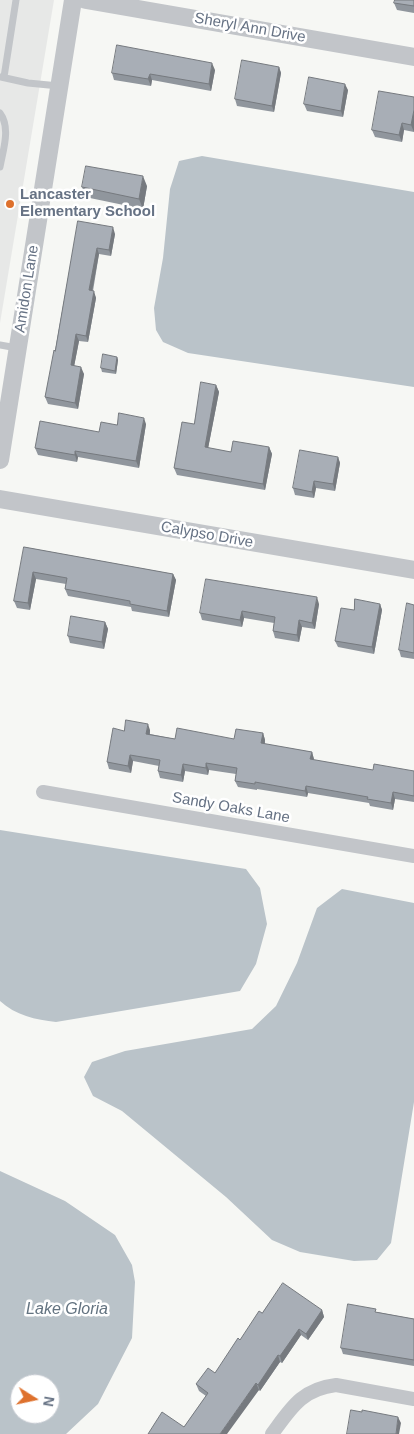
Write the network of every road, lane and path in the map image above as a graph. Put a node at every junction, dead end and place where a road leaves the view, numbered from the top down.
1 (16, 0) edge
2 (73, 0) edge
3 (86, 0) edge
4 (140, 5) edge
5 (414, 57) edge
6 (2, 77) edge
7 (60, 86) junction
8 (0, 114) edge
9 (3, 131) edge
10 (0, 167) edge
11 (0, 345) edge
12 (18, 348) junction
13 (0, 460) edge
14 (0, 499) edge
15 (414, 570) edge
16 (43, 792) dead end
17 (414, 856) edge
18 (414, 1399) edge
19 (272, 1434) edge

1 - 6 lane
2 - 7 street, Amidon Lane
3 - 4 street, Sheryl Ann Drive
4 - 5 street, Sheryl Ann Drive
6 - 7 lane
7 - 12 street, Amidon Lane
8 - 9 lane
9 - 10 lane
11 - 12 lane
12 - 13 street, Amidon Lane
14 - 15 street, Calypso Drive
16 - 17 street, Sandy Oaks Lane
18 - 19 street

